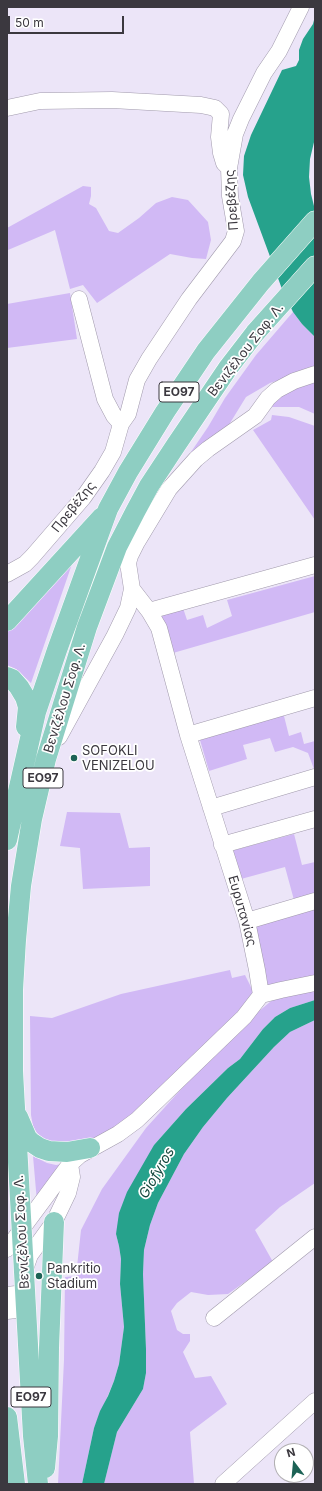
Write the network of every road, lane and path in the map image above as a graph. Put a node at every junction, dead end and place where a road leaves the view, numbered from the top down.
1 (300, 7) edge
2 (7, 108) edge
3 (228, 168) junction
4 (315, 221) edge
5 (315, 266) edge
6 (79, 299) dead end
7 (314, 374) edge
8 (121, 424) junction
9 (108, 509) junction
10 (315, 565) edge
11 (7, 574) edge
12 (132, 589) junction
13 (149, 610) junction
14 (7, 621) edge
15 (7, 677) edge
16 (315, 698) edge
17 (188, 736) junction
18 (46, 759) junction
19 (21, 776) junction
20 (315, 777) edge
21 (211, 808) junction
22 (315, 819) edge
23 (7, 840) edge
24 (222, 845) junction
25 (315, 901) edge
26 (247, 921) junction
27 (315, 983) edge
28 (261, 995) junction
29 (15, 1109) junction
30 (90, 1148) junction
31 (70, 1164) junction
32 (54, 1222) junction
33 (22, 1228) junction
34 (315, 1237) edge
35 (7, 1249) edge
36 (24, 1272) junction
37 (16, 1302) edge
38 (214, 1318) dead end
39 (315, 1401) edge
40 (7, 1417) edge
41 (15, 1484) edge
42 (38, 1484) edge
43 (43, 1484) edge
44 (223, 1484) edge

1 - 3 street, Πρεβέζης
2 - 3 street
3 - 8 street, Πρεβέζης
4 - 9 main road, Βενιζέλου Σοφ. Λ. / ΕΟ97
5 - 18 main road, Βενιζέλου Σοφ. Λ. / ΕΟ97
6 - 8 street
7 - 12 street
8 - 11 street, Πρεβέζης
9 - 14 main road
9 - 19 main road, Βενιζέλου Σοφ. Λ. / ΕΟ97
10 - 13 street
12 - 13 street, Ευρυτανίας
12 - 18 street
13 - 17 street, Ευρυτανίας
15 - 19 main road
16 - 17 street
17 - 21 street, Ευρυτανίας
18 - 29 main road, Βενιζέλου Σοφ. Λ. / ΕΟ97
19 - 23 main road, Βενιζέλου Σοφ. Λ. / ΕΟ97
20 - 21 street
21 - 24 street, Ευρυτανίας
22 - 24 street
24 - 26 street, Ευρυτανίας
25 - 26 street
26 - 28 street, Ευρυτανίας
27 - 28 street
28 - 30 street
29 - 30 main road
29 - 33 main road, Βενιζέλου Σοφ. Λ. / ΕΟ97
30 - 31 street
31 - 32 street
31 - 33 street
32 - 36 street
32 - 43 main road
33 - 35 street
33 - 36 main road, Βενιζέλου Σοφ. Λ. / ΕΟ97
34 - 38 street
36 - 37 main road, Βενιζέλου Σοφ. Λ. / ΕΟ97
37 - 42 main road, Βενιζέλου Σοφ. Λ. / ΕΟ97
39 - 44 street
40 - 41 main road, ΕΟ97

